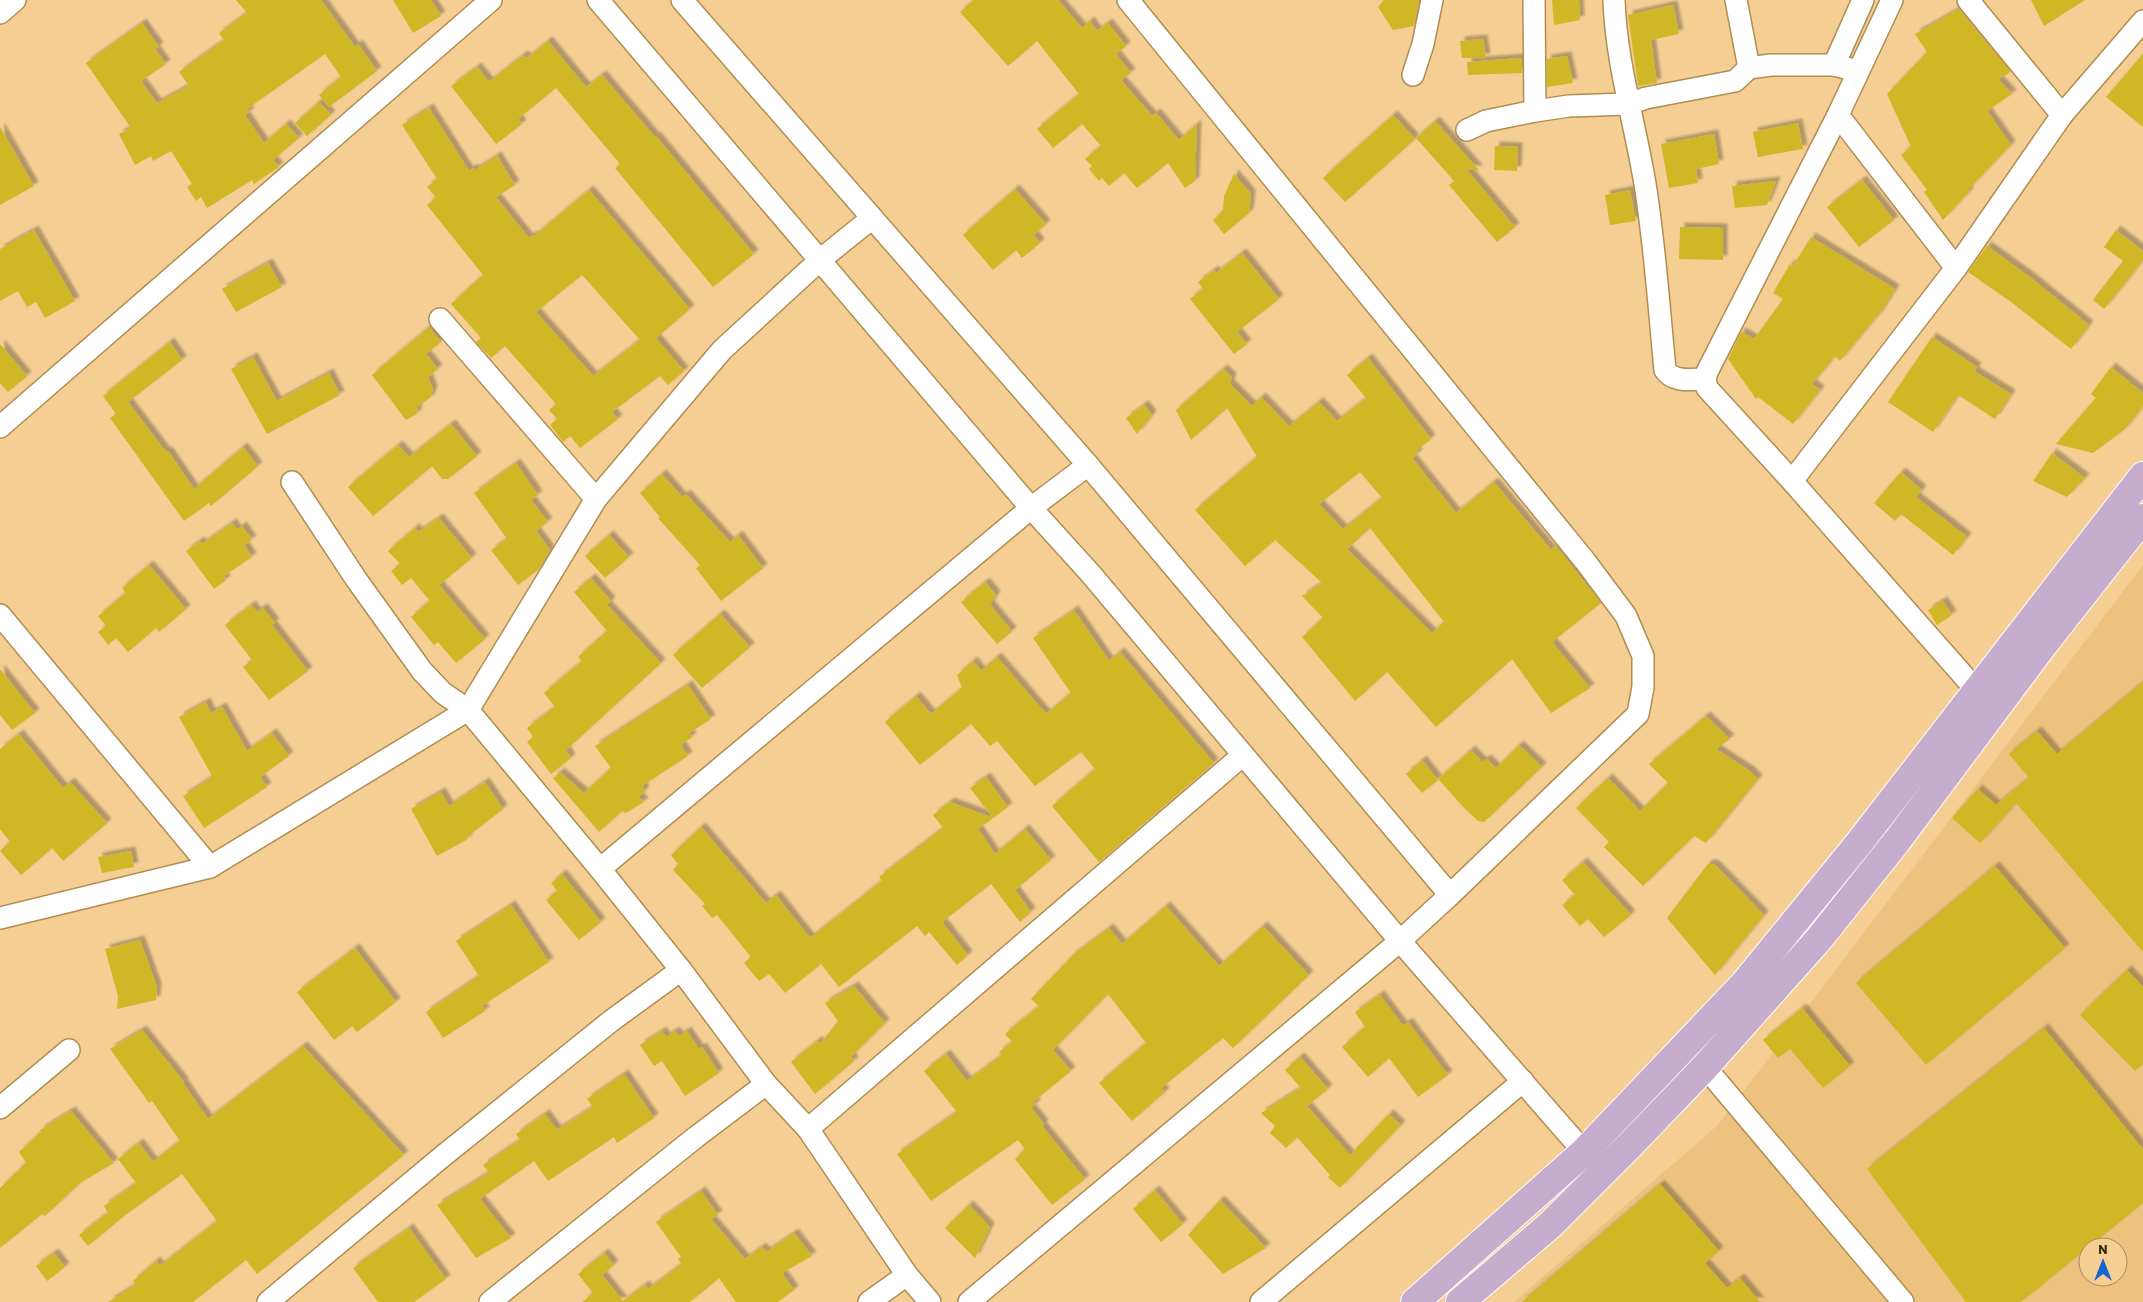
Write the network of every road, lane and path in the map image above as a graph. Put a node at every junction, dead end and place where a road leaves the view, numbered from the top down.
1 (15, 0) edge
2 (491, 0) edge
3 (598, 0) edge
4 (682, 0) edge
5 (1128, 0) edge
6 (1432, 0) edge
7 (1534, 0) edge
8 (1614, 0) edge
9 (1736, 0) edge
10 (1863, 0) edge
11 (1892, 0) edge
12 (1968, 0) edge
13 (0, 13) edge
14 (2143, 21) edge
15 (1834, 65) junction
16 (1749, 68) junction
17 (1858, 71) junction
18 (1413, 75) dead end
19 (1628, 104) junction
20 (1536, 111) junction
21 (1838, 116) junction
22 (2062, 116) junction
23 (1467, 130) dead end
24 (872, 218) junction
25 (820, 260) junction
26 (1956, 268) junction
27 (440, 319) dead end
28 (1705, 380) junction
29 (0, 427) edge
30 (1088, 464) junction
31 (2143, 476) edge
32 (1792, 481) junction
33 (292, 482) dead end
34 (596, 498) junction
35 (1032, 508) junction
36 (2143, 518) edge
37 (0, 615) edge
38 (1977, 691) junction
39 (468, 710) junction
40 (1243, 755) junction
41 (210, 867) junction
42 (600, 869) junction
43 (1450, 895) junction
44 (0, 918) edge
45 (1400, 941) junction
46 (681, 970) junction
47 (1684, 1049) junction
48 (69, 1050) dead end
49 (1705, 1067) junction
50 (1523, 1081) junction
51 (766, 1084) junction
52 (0, 1108) edge
53 (808, 1129) junction
54 (1584, 1152) junction
55 (907, 1275) junction
56 (268, 1302) edge
57 (490, 1302) edge
58 (869, 1302) edge
59 (930, 1302) edge
60 (969, 1302) edge
61 (1261, 1302) edge
62 (1415, 1302) edge
63 (1460, 1302) edge
64 (1903, 1302) edge

1 - 13 street
2 - 29 street
3 - 25 street
4 - 24 street
5 - 43 street
6 - 18 street
7 - 20 street
8 - 19 street
9 - 16 street
10 - 15 street
11 - 17 street
12 - 22 street
14 - 22 street
15 - 16 street
15 - 17 street
16 - 19 street
17 - 21 street
19 - 20 street
19 - 28 street
20 - 23 street
21 - 26 street
21 - 28 street
22 - 26 street
24 - 25 street
24 - 30 street
25 - 34 street
25 - 35 street
26 - 32 street
27 - 34 street
28 - 32 street
30 - 35 street
30 - 43 street
31 - 38 main road
32 - 38 street
33 - 39 street
34 - 39 street
35 - 40 street
35 - 42 street
36 - 49 main road
37 - 41 street
38 - 47 main road
39 - 41 street
39 - 42 street
40 - 45 street
40 - 53 street
41 - 44 street
42 - 46 street
43 - 45 street
45 - 50 street
45 - 60 street
46 - 51 street
46 - 56 street
47 - 49 street
47 - 54 main road
48 - 52 street
49 - 63 main road
49 - 64 street
50 - 54 street
50 - 61 street
51 - 53 street
51 - 57 street
53 - 55 street
54 - 62 main road
55 - 58 street
55 - 59 street

